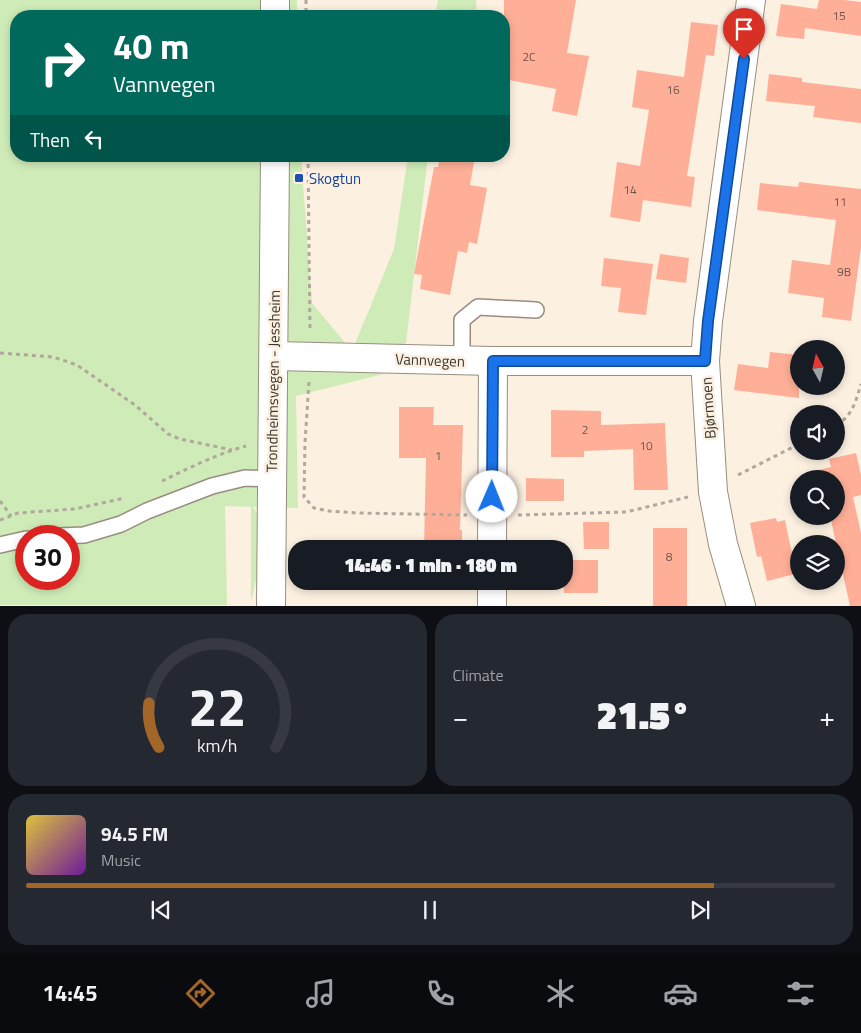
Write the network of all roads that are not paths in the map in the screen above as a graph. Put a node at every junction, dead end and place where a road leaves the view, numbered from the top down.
1 (751, 0) edge
2 (275, 162) edge
3 (536, 310) dead end
4 (274, 356) junction
5 (462, 361) junction
6 (493, 361) junction
7 (705, 361) junction
8 (272, 479) junction
9 (80, 535) edge
10 (492, 540) edge
11 (15, 542) edge
12 (0, 545) edge
13 (492, 590) edge
14 (271, 606) edge
15 (492, 606) edge
16 (741, 606) edge

1 - 7 street, Bjørmoen
2 - 4 street, Trondheimsvegen - Jessheim
3 - 5 lane
4 - 5 street, Vannvegen
4 - 8 street, Trondheimsvegen - Jessheim
5 - 6 street, Vannvegen
6 - 7 street, Vannvegen
6 - 10 street
7 - 16 street, Bjørmoen
8 - 9 lane
8 - 14 street, Trondheimsvegen - Jessheim
11 - 12 lane
13 - 15 street

